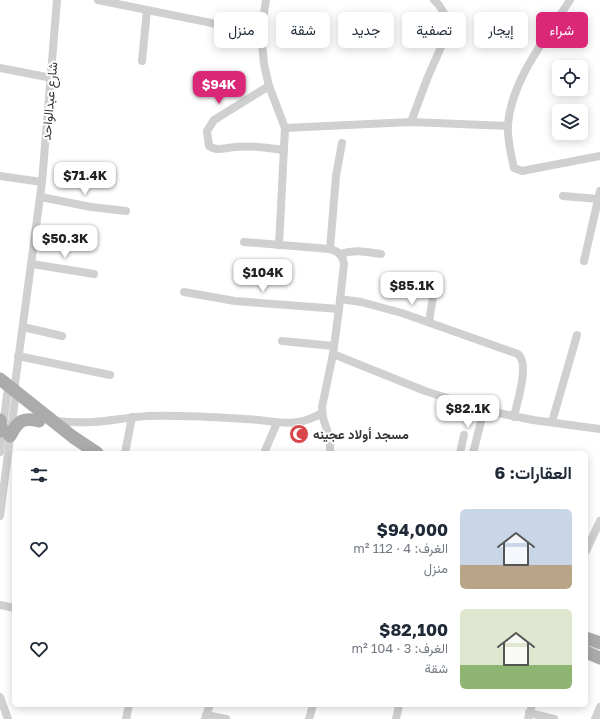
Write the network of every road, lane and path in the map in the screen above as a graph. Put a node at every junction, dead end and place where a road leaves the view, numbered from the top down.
1 (58, 0) edge
2 (98, 0) edge
3 (266, 0) edge
4 (434, 0) edge
5 (570, 0) edge
6 (147, 10) junction
7 (264, 12) edge
8 (214, 24) edge
9 (262, 48) edge
10 (142, 61) dead end
11 (0, 68) edge
12 (52, 78) junction
13 (269, 86) junction
14 (411, 122) junction
15 (508, 126) junction
16 (285, 128) junction
17 (342, 143) dead end
18 (284, 150) junction
19 (600, 156) edge
20 (0, 176) edge
21 (42, 182) junction
22 (600, 191) edge
23 (563, 196) dead end
24 (40, 198) junction
25 (598, 200) junction
26 (126, 212) dead end
27 (244, 242) dead end
28 (279, 245) junction
29 (330, 249) junction
30 (340, 254) junction
31 (381, 254) dead end
32 (584, 261) dead end
33 (32, 264) junction
34 (94, 274) dead end
35 (436, 277) dead end
36 (184, 292) dead end
37 (340, 299) junction
38 (339, 309) junction
39 (430, 322) junction
40 (23, 327) junction
41 (577, 335) dead end
42 (62, 336) dead end
43 (282, 341) dead end
44 (333, 350) junction
45 (18, 356) junction
46 (110, 376) dead end
47 (9, 390) edge
48 (484, 410) junction
49 (322, 413) junction
50 (514, 416) junction
51 (132, 418) junction
52 (39, 421) junction
53 (53, 421) junction
54 (552, 422) junction
55 (277, 423) junction
56 (4, 429) edge
57 (600, 429) edge
58 (464, 435) dead end
59 (81, 451) edge
60 (94, 451) edge
61 (125, 451) edge
62 (265, 451) edge
63 (330, 451) edge
64 (460, 451) edge
65 (474, 451) edge
66 (0, 452) edge
67 (2, 481) edge
68 (0, 516) edge
69 (600, 523) edge
70 (588, 546) edge
71 (0, 605) edge
72 (12, 608) edge
73 (588, 639) edge
74 (600, 643) edge
75 (588, 653) edge
76 (600, 658) edge
77 (0, 696) edge
78 (128, 707) edge
79 (209, 707) edge
80 (312, 707) edge
81 (399, 707) edge
82 (600, 707) edge
83 (530, 712) edge
84 (206, 717) edge
85 (8, 719) edge
86 (126, 719) edge
87 (226, 719) edge
88 (309, 719) edge
89 (396, 719) edge
90 (554, 719) edge
91 (595, 719) edge

1 - 12 street, شارع عبدالواحد
2 - 6 street
3 - 7 street
4 - 14 street
5 - 15 street
6 - 8 street
6 - 10 street
9 - 13 street
11 - 12 street
12 - 21 street, شارع عبدالواحد
13 - 16 street
13 - 18 street
14 - 15 street
14 - 16 street
15 - 19 street
16 - 18 street
17 - 29 street
18 - 28 street
20 - 21 street
21 - 24 street, شارع عبدالواحد
22 - 25 street
23 - 25 street
24 - 26 street
24 - 33 street, شارع عبدالواحد
25 - 32 street
27 - 28 street
28 - 29 street
29 - 30 street
30 - 31 street
30 - 37 street
33 - 34 street
33 - 40 street, شارع عبدالواحد
35 - 39 street
36 - 38 street
37 - 38 street
37 - 39 street
38 - 44 street
39 - 50 street
40 - 42 street
40 - 45 street, شارع عبدالواحد
41 - 54 street
43 - 44 street
44 - 48 street
44 - 49 street
45 - 46 street
45 - 47 street, شارع عبدالواحد
47 - 52 main road
47 - 53 main road
47 - 56 street, شارع عبدالواحد
48 - 50 street
48 - 65 street
49 - 55 street
49 - 63 street
50 - 54 street
51 - 53 street
51 - 55 street
51 - 61 street
52 - 56 main road
52 - 59 main road
53 - 60 main road
54 - 57 street
55 - 62 street
56 - 66 street
56 - 67 street
58 - 64 street
67 - 68 street
69 - 70 street
71 - 72 street
73 - 74 main road
75 - 76 main road
77 - 85 street
78 - 86 street
79 - 84 street
80 - 88 street
81 - 89 street
82 - 91 street
83 - 90 street
84 - 87 street

